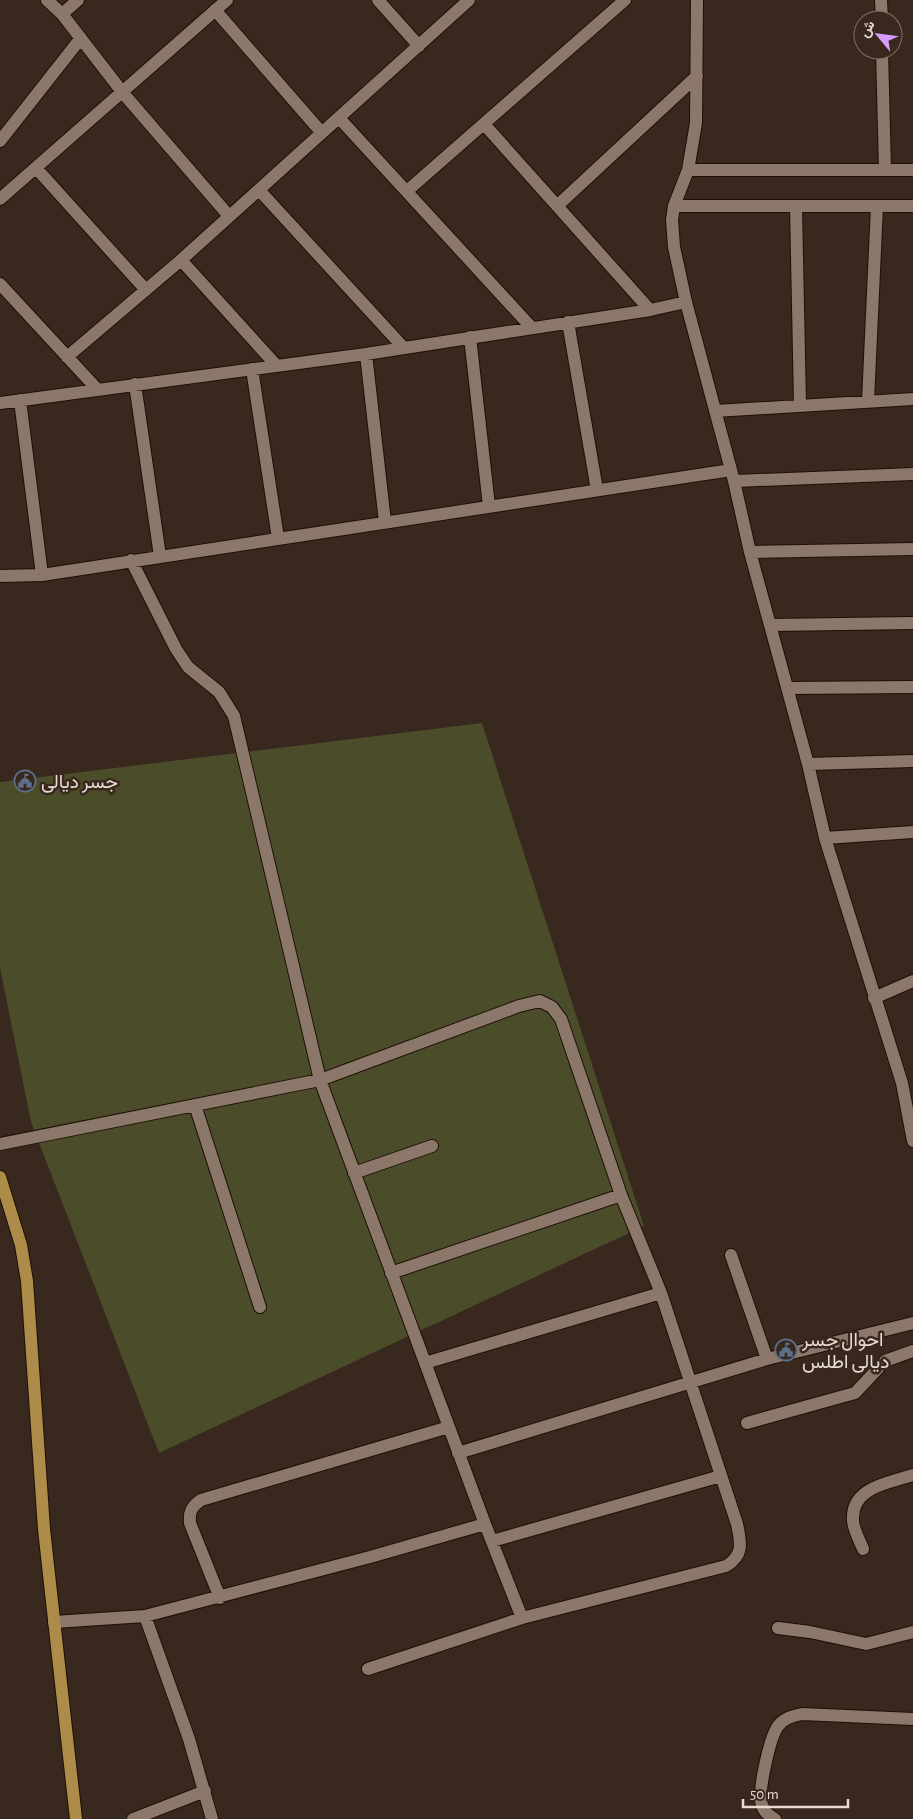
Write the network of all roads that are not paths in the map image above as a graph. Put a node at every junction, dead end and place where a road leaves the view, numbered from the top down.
1 (47, 0) edge
2 (78, 0) edge
3 (226, 0) edge
4 (378, 0) edge
5 (469, 0) edge
6 (625, 0) edge
7 (697, 0) edge
8 (215, 10) junction
9 (62, 14) junction
10 (81, 38) junction
11 (419, 46) junction
12 (882, 60) edge
13 (697, 76) junction
14 (123, 93) junction
15 (339, 118) junction
16 (484, 124) junction
17 (322, 133) junction
18 (0, 141) edge
19 (36, 168) junction
20 (688, 170) junction
21 (885, 170) junction
22 (913, 170) edge
23 (259, 190) junction
24 (407, 191) junction
25 (0, 199) edge
26 (557, 206) junction
27 (674, 206) junction
28 (796, 206) junction
29 (877, 206) junction
30 (913, 206) edge
31 (229, 216) junction
32 (181, 260) junction
33 (0, 284) edge
34 (146, 290) junction
35 (686, 302) junction
36 (650, 310) junction
37 (568, 322) junction
38 (532, 328) junction
39 (470, 337) junction
40 (403, 347) junction
41 (366, 354) junction
42 (67, 357) junction
43 (276, 366) junction
44 (252, 369) junction
45 (135, 384) junction
46 (97, 389) junction
47 (913, 399) edge
48 (20, 400) junction
49 (868, 401) junction
50 (0, 403) edge
51 (800, 404) junction
52 (715, 411) junction
53 (913, 474) edge
54 (733, 475) junction
55 (596, 490) junction
56 (489, 506) junction
57 (385, 522) junction
58 (278, 538) junction
59 (913, 549) edge
60 (750, 552) junction
61 (160, 556) junction
62 (131, 560) junction
63 (42, 575) junction
64 (0, 576) edge
65 (913, 623) edge
66 (771, 625) junction
67 (913, 687) edge
68 (788, 688) junction
69 (913, 761) edge
70 (808, 764) junction
71 (913, 832) edge
72 (825, 838) junction
73 (913, 981) edge
74 (874, 998) junction
75 (320, 1080) junction
76 (907, 1082) edge
77 (195, 1105) junction
78 (910, 1115) edge
79 (913, 1141) edge
80 (0, 1144) edge
81 (432, 1146) dead end
82 (354, 1172) junction
83 (0, 1177) edge
84 (621, 1195) junction
85 (731, 1255) dead end
86 (391, 1272) junction
87 (661, 1293) junction
88 (260, 1307) dead end
89 (913, 1323) edge
90 (913, 1351) edge
91 (767, 1359) junction
92 (425, 1363) junction
93 (690, 1383) junction
94 (747, 1423) dead end
95 (449, 1427) junction
96 (458, 1452) junction
97 (913, 1475) edge
98 (721, 1476) junction
99 (485, 1524) junction
100 (492, 1541) junction
101 (863, 1550) dead end
102 (220, 1598) junction
103 (145, 1616) junction
104 (522, 1618) junction
105 (54, 1622) junction
106 (778, 1628) dead end
107 (913, 1632) edge
108 (368, 1669) dead end
109 (913, 1719) edge
110 (204, 1791) junction
111 (76, 1819) edge
112 (132, 1819) edge
113 (212, 1819) edge
114 (775, 1819) edge

1 - 9 street
2 - 9 street
3 - 8 street
4 - 11 street
5 - 11 street
6 - 16 street
7 - 13 street
8 - 14 street
8 - 17 street
9 - 10 street
10 - 14 street
10 - 18 street
11 - 15 street
12 - 21 street
13 - 20 street
13 - 26 street
14 - 19 street
14 - 31 street
15 - 17 street
15 - 24 street
16 - 24 street
16 - 26 street
17 - 23 street
19 - 25 street
19 - 34 street
20 - 21 street
20 - 27 street
21 - 22 street
23 - 31 street
23 - 40 street
24 - 38 street
26 - 36 street
27 - 28 street
27 - 35 street
28 - 29 street
28 - 51 street
29 - 30 street
29 - 49 street
31 - 32 street
32 - 34 street
32 - 43 street
33 - 42 street
34 - 42 street
35 - 36 street
35 - 52 street
36 - 37 street
37 - 38 street
37 - 55 street
38 - 39 street
39 - 40 street
39 - 56 street
40 - 41 street
41 - 43 street
41 - 57 street
42 - 46 street
43 - 44 street
44 - 45 street
44 - 58 street
45 - 46 street
45 - 61 street
46 - 48 street
47 - 49 street
48 - 50 street
48 - 63 street
49 - 51 street
51 - 52 street
52 - 54 street
53 - 54 street
54 - 55 street
54 - 60 street
55 - 56 street
56 - 57 street
57 - 58 street
58 - 61 street
59 - 60 street
60 - 66 street
61 - 62 street
62 - 63 street
62 - 75 street
63 - 64 street
65 - 66 street
66 - 68 street
67 - 68 street
68 - 70 street
69 - 70 street
70 - 72 street
71 - 72 street
72 - 74 street
73 - 74 street
74 - 76 street
75 - 77 street
75 - 82 street
75 - 84 street
76 - 78 street
77 - 80 street
77 - 88 street
78 - 79 street
81 - 82 street
82 - 86 street
83 - 105 main road
84 - 86 street
84 - 87 street
85 - 91 street
86 - 92 street
87 - 92 street
87 - 93 street
89 - 91 street
90 - 94 street
91 - 93 street
92 - 95 street
93 - 96 street
93 - 98 street
95 - 96 street
95 - 102 street
96 - 99 street
97 - 101 street
98 - 100 street
98 - 104 street
99 - 100 street
99 - 102 street
100 - 104 street
102 - 103 street
103 - 105 street
103 - 110 street
104 - 108 street
105 - 111 main road
106 - 107 street
109 - 114 street
110 - 112 street
110 - 113 street

